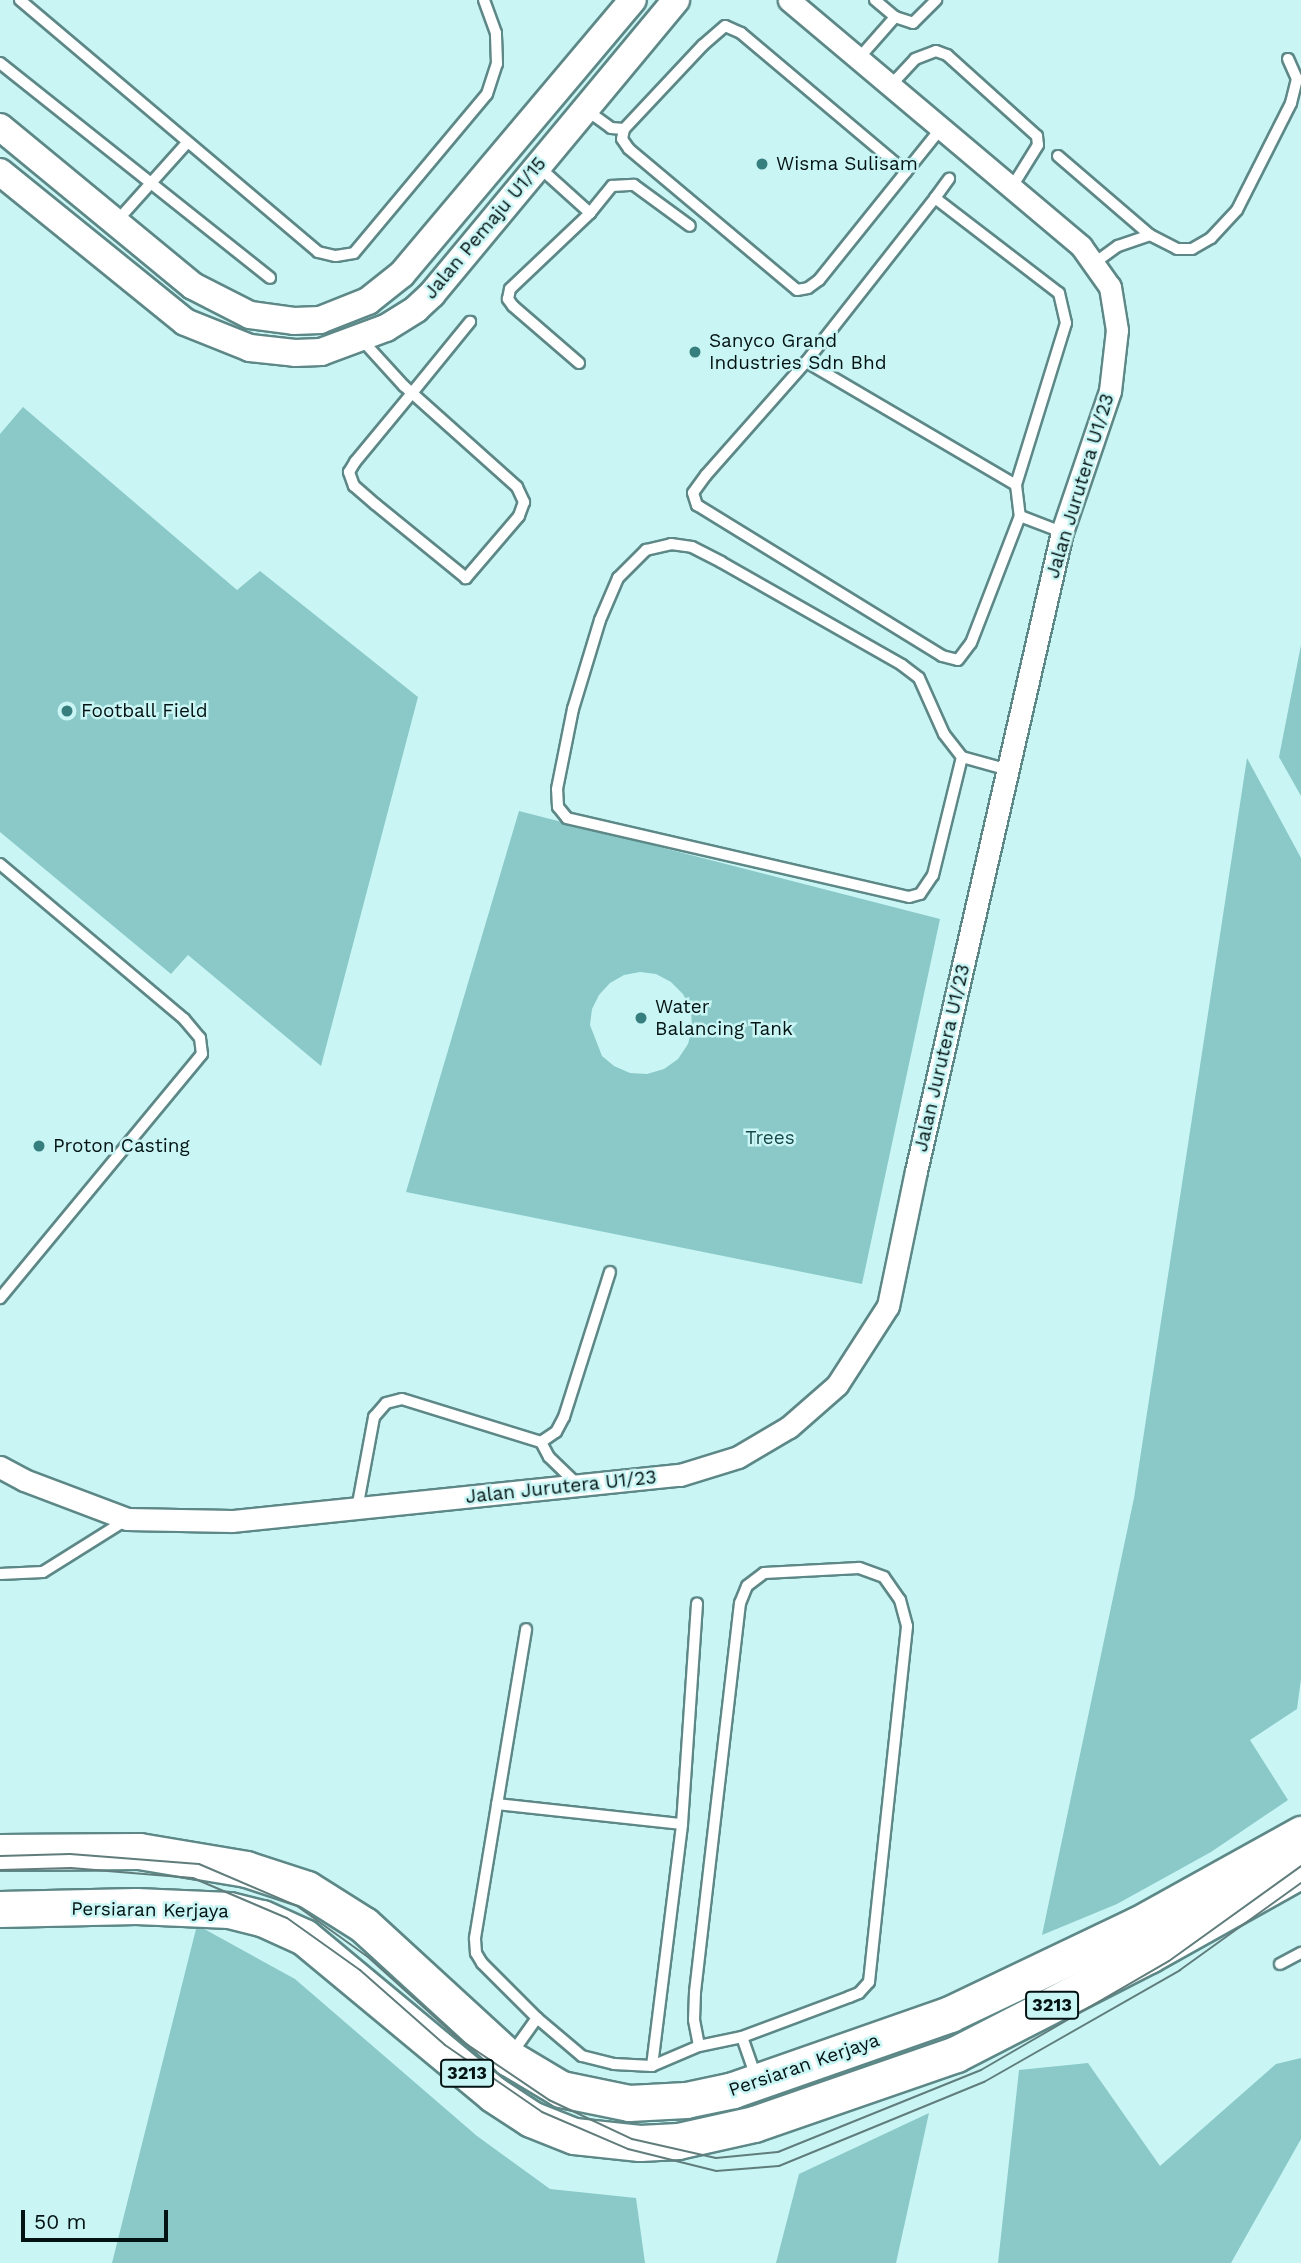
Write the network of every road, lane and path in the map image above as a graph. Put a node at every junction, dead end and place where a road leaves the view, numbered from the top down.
1 (20, 0) edge
2 (484, 0) edge
3 (676, 0) edge
4 (789, 0) edge
5 (875, 0) edge
6 (936, 0) edge
7 (625, 3) edge
8 (895, 17) junction
9 (859, 58) junction
10 (1288, 59) dead end
11 (0, 63) edge
12 (891, 85) junction
13 (585, 109) junction
14 (0, 127) edge
15 (942, 127) junction
16 (624, 130) junction
17 (187, 143) junction
18 (1058, 156) dead end
19 (537, 166) junction
20 (0, 172) edge
21 (906, 172) junction
22 (949, 179) dead end
23 (150, 183) junction
24 (1012, 187) junction
25 (935, 198) junction
26 (590, 213) junction
27 (116, 222) junction
28 (690, 226) dead end
29 (1150, 234) junction
30 (1093, 264) junction
31 (270, 278) dead end
32 (470, 322) dead end
33 (362, 340) junction
34 (806, 362) junction
35 (579, 363) dead end
36 (412, 393) junction
37 (1016, 485) junction
38 (1020, 516) junction
39 (1062, 532) junction
40 (962, 757) junction
41 (1009, 770) junction
42 (0, 864) edge
43 (610, 1272) dead end
44 (0, 1298) edge
45 (541, 1441) junction
46 (0, 1467) edge
47 (578, 1485) junction
48 (358, 1508) junction
49 (127, 1519) junction
50 (0, 1574) edge
51 (697, 1604) dead end
52 (526, 1629) dead end
53 (497, 1804) junction
54 (682, 1824) junction
55 (1301, 1834) edge
56 (0, 1852) edge
57 (1301, 1870) edge
58 (0, 1909) edge
59 (1143, 1940) junction
60 (1301, 1953) edge
61 (1280, 1964) dead end
62 (537, 2018) junction
63 (742, 2037) junction
64 (699, 2046) junction
65 (509, 2058) junction
66 (652, 2066) junction
67 (758, 2083) junction

1 - 17 lane
2 - 17 lane
3 - 13 street, Jalan Pemaju U1/15
4 - 9 street, Jalan Jurutera U1/23
5 - 8 lane
6 - 8 lane
7 - 27 street, Jalan Pemaju U1/15
8 - 9 lane
9 - 12 street, Jalan Jurutera U1/23
10 - 29 lane
11 - 23 lane
12 - 15 street, Jalan Jurutera U1/23
12 - 24 lane
13 - 16 lane
13 - 19 street, Jalan Pemaju U1/15
14 - 27 street, Jalan Pemaju U1/15
15 - 21 lane
15 - 24 street, Jalan Jurutera U1/23
16 - 21 lane
16 - 21 lane
17 - 23 lane
18 - 29 lane
19 - 26 lane
19 - 33 street, Jalan Pemaju U1/15
20 - 33 street, Jalan Pemaju U1/15
22 - 25 lane
23 - 27 lane
23 - 31 lane
24 - 30 street, Jalan Jurutera U1/23
25 - 34 lane
25 - 37 lane
26 - 28 lane
26 - 35 lane
29 - 30 lane
30 - 39 street, Jalan Jurutera U1/23
32 - 36 lane
33 - 36 lane
34 - 37 lane
34 - 38 lane
36 - 36 lane
37 - 38 lane
38 - 39 lane
39 - 41 street, Jalan Jurutera U1/23
40 - 40 lane
40 - 41 lane
41 - 47 street, Jalan Jurutera U1/23
42 - 44 lane
43 - 45 lane
45 - 47 lane
45 - 48 lane
46 - 49 street, Jalan Jurutera U1/23
47 - 48 street, Jalan Jurutera U1/23
48 - 49 street, Jalan Jurutera U1/23
49 - 50 lane
51 - 54 lane
52 - 53 lane
53 - 54 lane
53 - 62 lane
54 - 66 lane
55 - 59 main road, Persiaran Kerjaya / 3213
56 - 65 main road, Persiaran Kerjaya / 3213
57 - 59 main road, Persiaran Kerjaya / 3213
58 - 59 main road, Persiaran Kerjaya / 3213
59 - 67 main road, Persiaran Kerjaya / 3213
60 - 61 lane
62 - 65 lane
62 - 66 lane
63 - 64 lane
63 - 64 lane
63 - 67 lane
64 - 66 lane
65 - 67 main road, Persiaran Kerjaya / 3213

